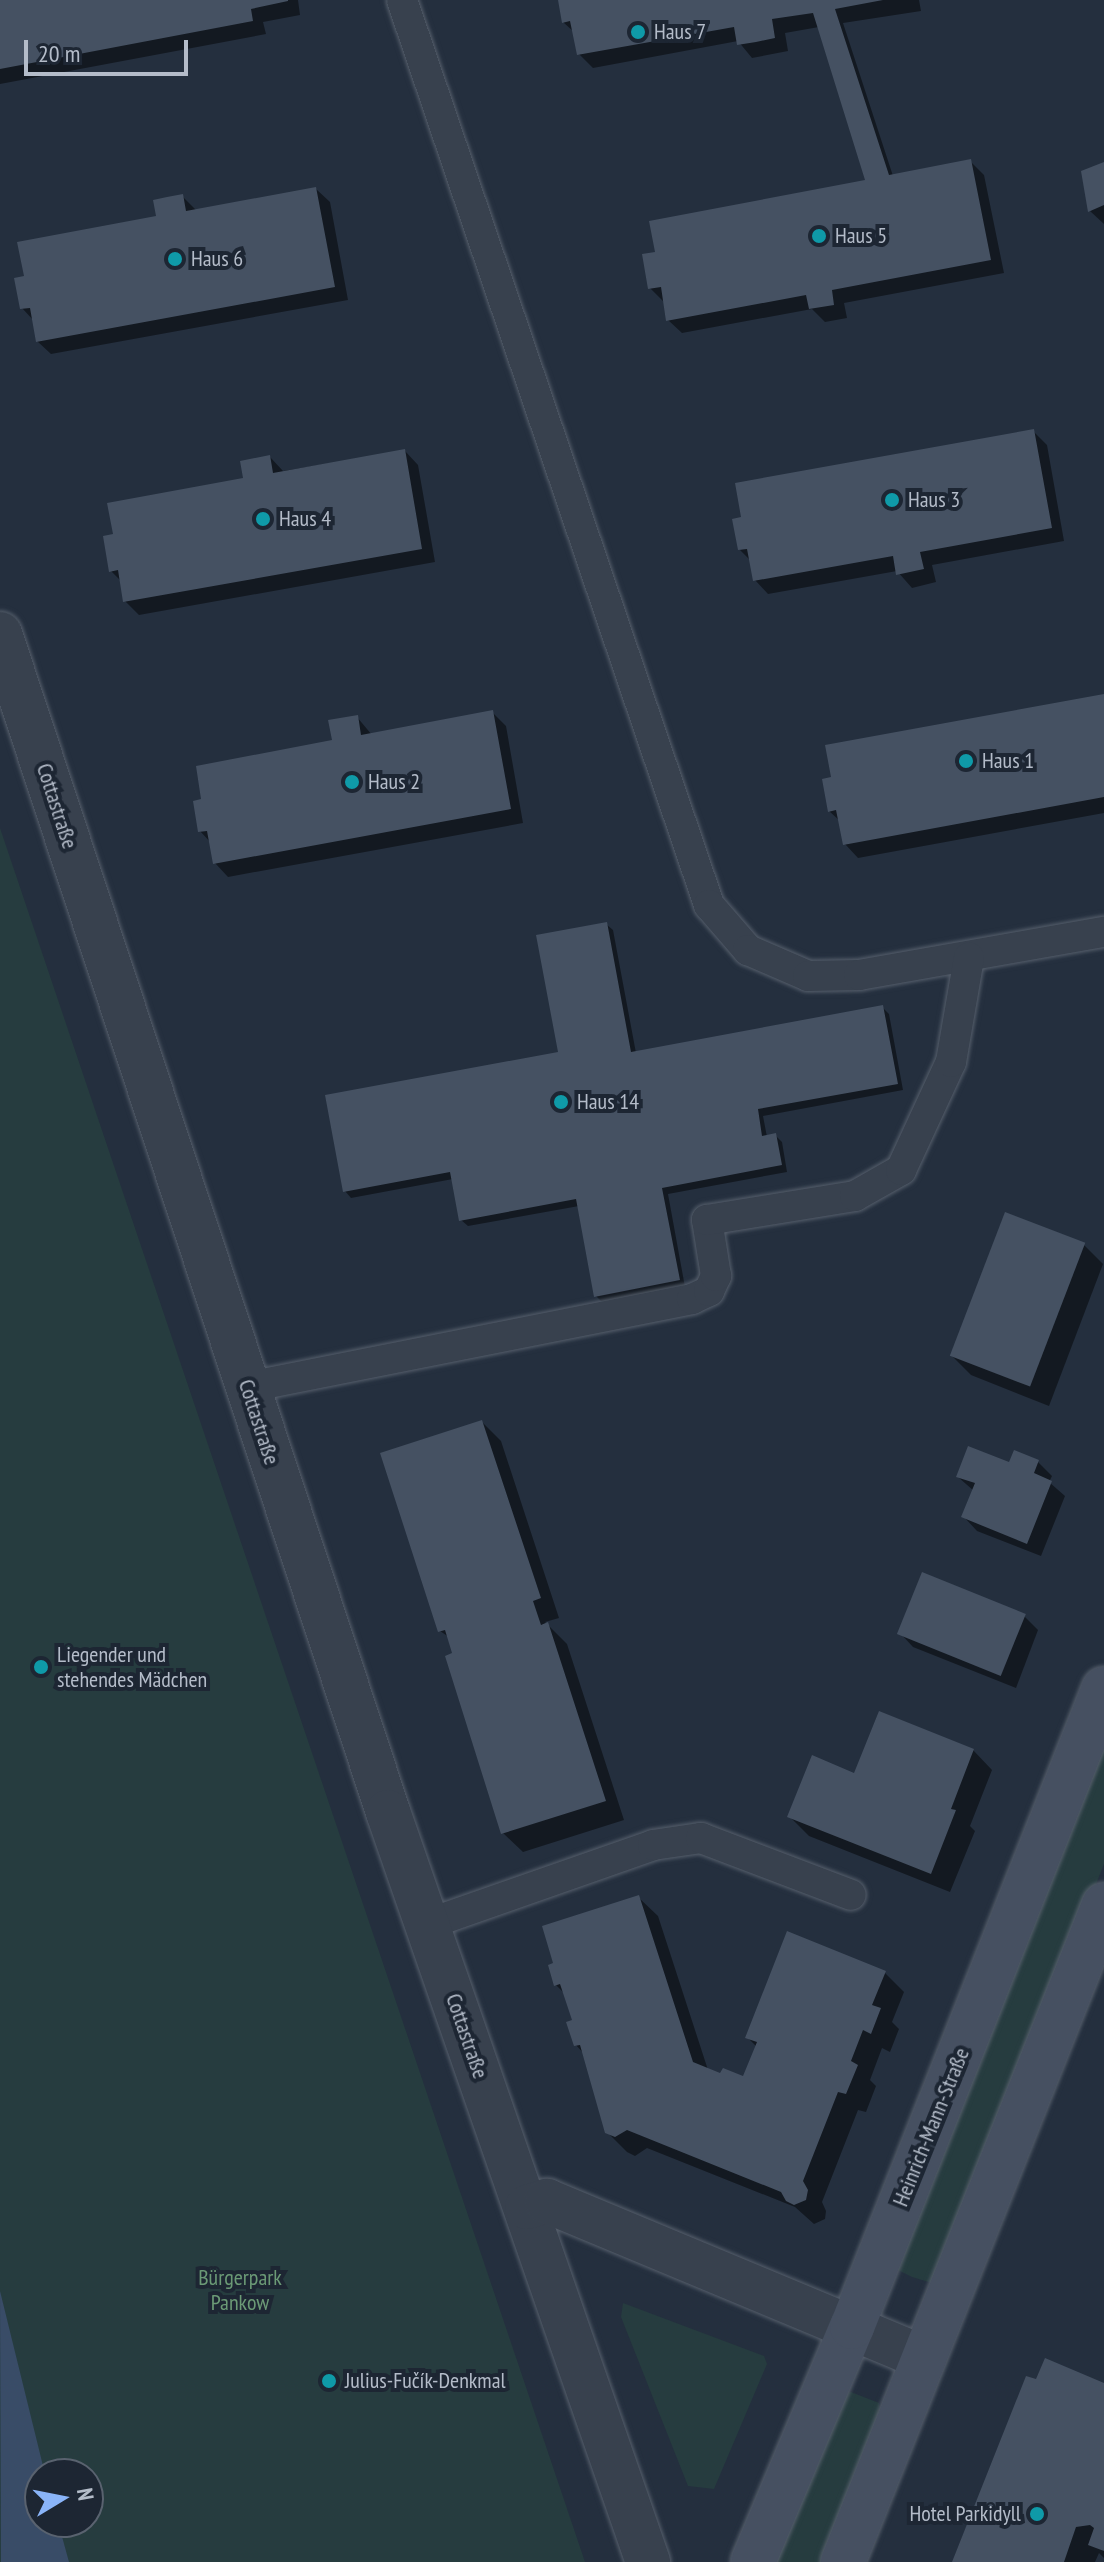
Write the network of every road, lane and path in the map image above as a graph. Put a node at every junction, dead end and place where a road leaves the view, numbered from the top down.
1 (402, 0) edge
2 (0, 634) edge
3 (1104, 932) edge
4 (969, 958) junction
5 (248, 1387) junction
6 (1104, 1689) edge
7 (851, 1895) dead end
8 (1104, 1905) edge
9 (428, 1924) junction
10 (527, 2207) junction
11 (852, 2327) junction
12 (924, 2358) junction
13 (648, 2562) edge
14 (753, 2562) edge
15 (843, 2562) edge

1 - 4 lane
2 - 5 street, Cottastraße
3 - 4 lane
4 - 5 lane
5 - 9 street, Cottastraße
6 - 11 main road, Heinrich-Mann-Straße
7 - 9 lane
8 - 12 main road
9 - 10 street, Cottastraße
10 - 11 street
10 - 13 street, Cottastraße
11 - 12 street
11 - 14 main road, Heinrich-Mann-Straße
12 - 15 main road

